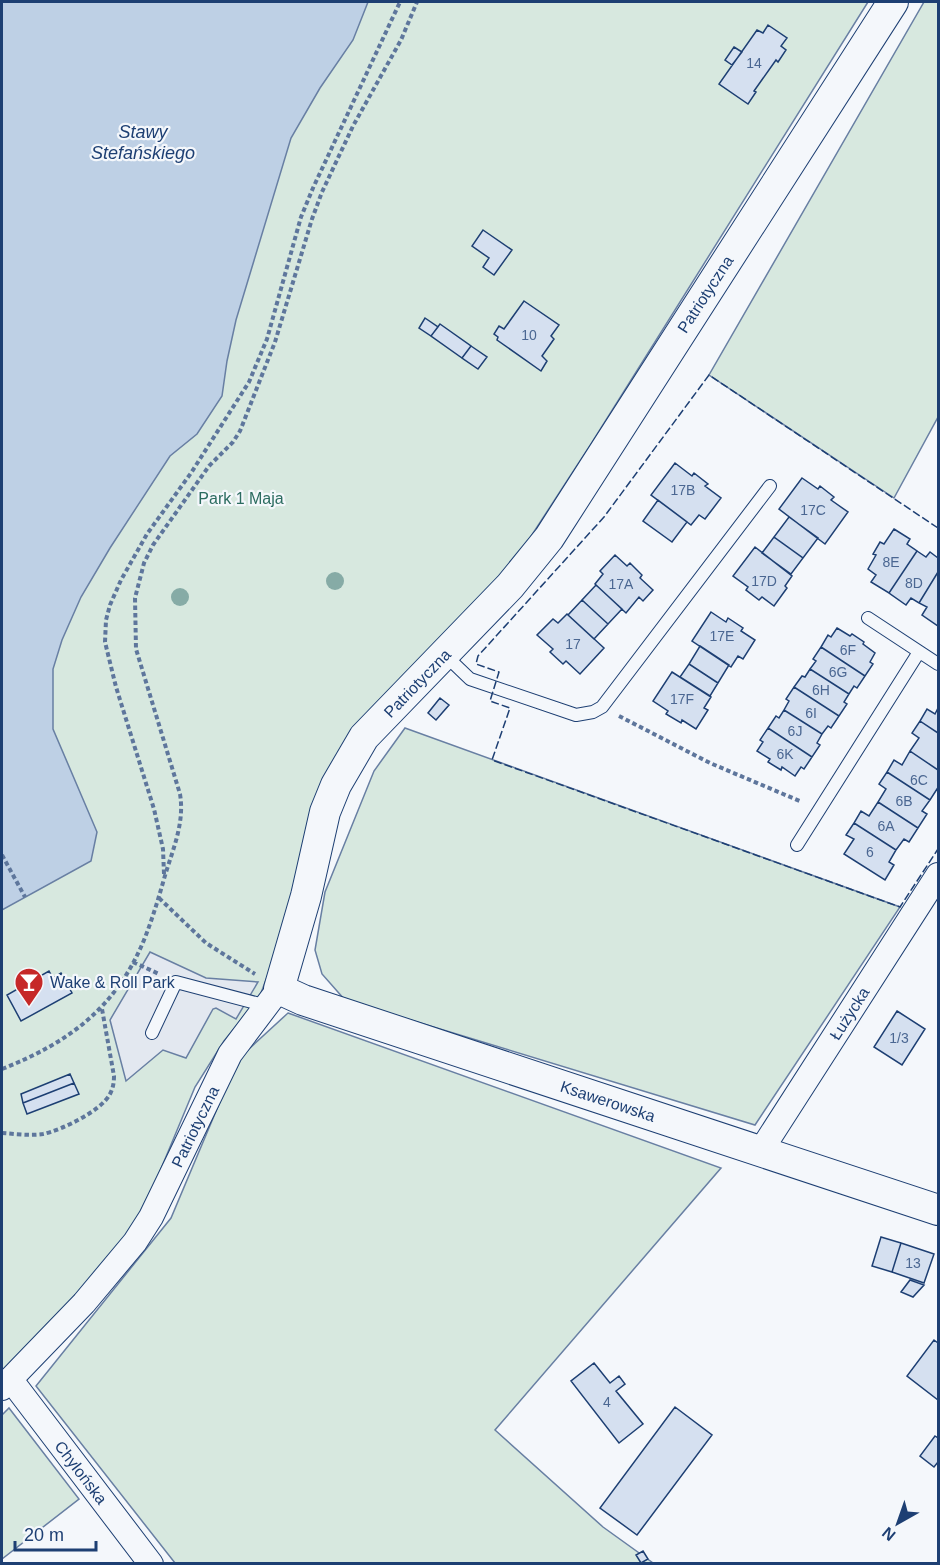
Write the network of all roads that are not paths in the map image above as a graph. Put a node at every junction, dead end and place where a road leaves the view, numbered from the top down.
1 (893, 2) edge
2 (770, 486) dead end
3 (868, 618) dead end
4 (919, 652) junction
5 (444, 654) junction
6 (939, 664) edge
7 (797, 845) dead end
8 (939, 875) edge
9 (273, 998) junction
10 (152, 1033) dead end
11 (760, 1152) junction
12 (939, 1210) edge
13 (6, 1384) edge
14 (151, 1563) edge

1 - 5 street, Patriotyczna
2 - 5 lane
3 - 4 lane
4 - 6 lane
4 - 7 lane
5 - 9 street, Patriotyczna
8 - 11 street, Łużycka
9 - 10 lane
9 - 11 street, Ksawerowska
9 - 13 street, Patriotyczna
11 - 12 street, Ksawerowska
13 - 14 street, Chylońska

